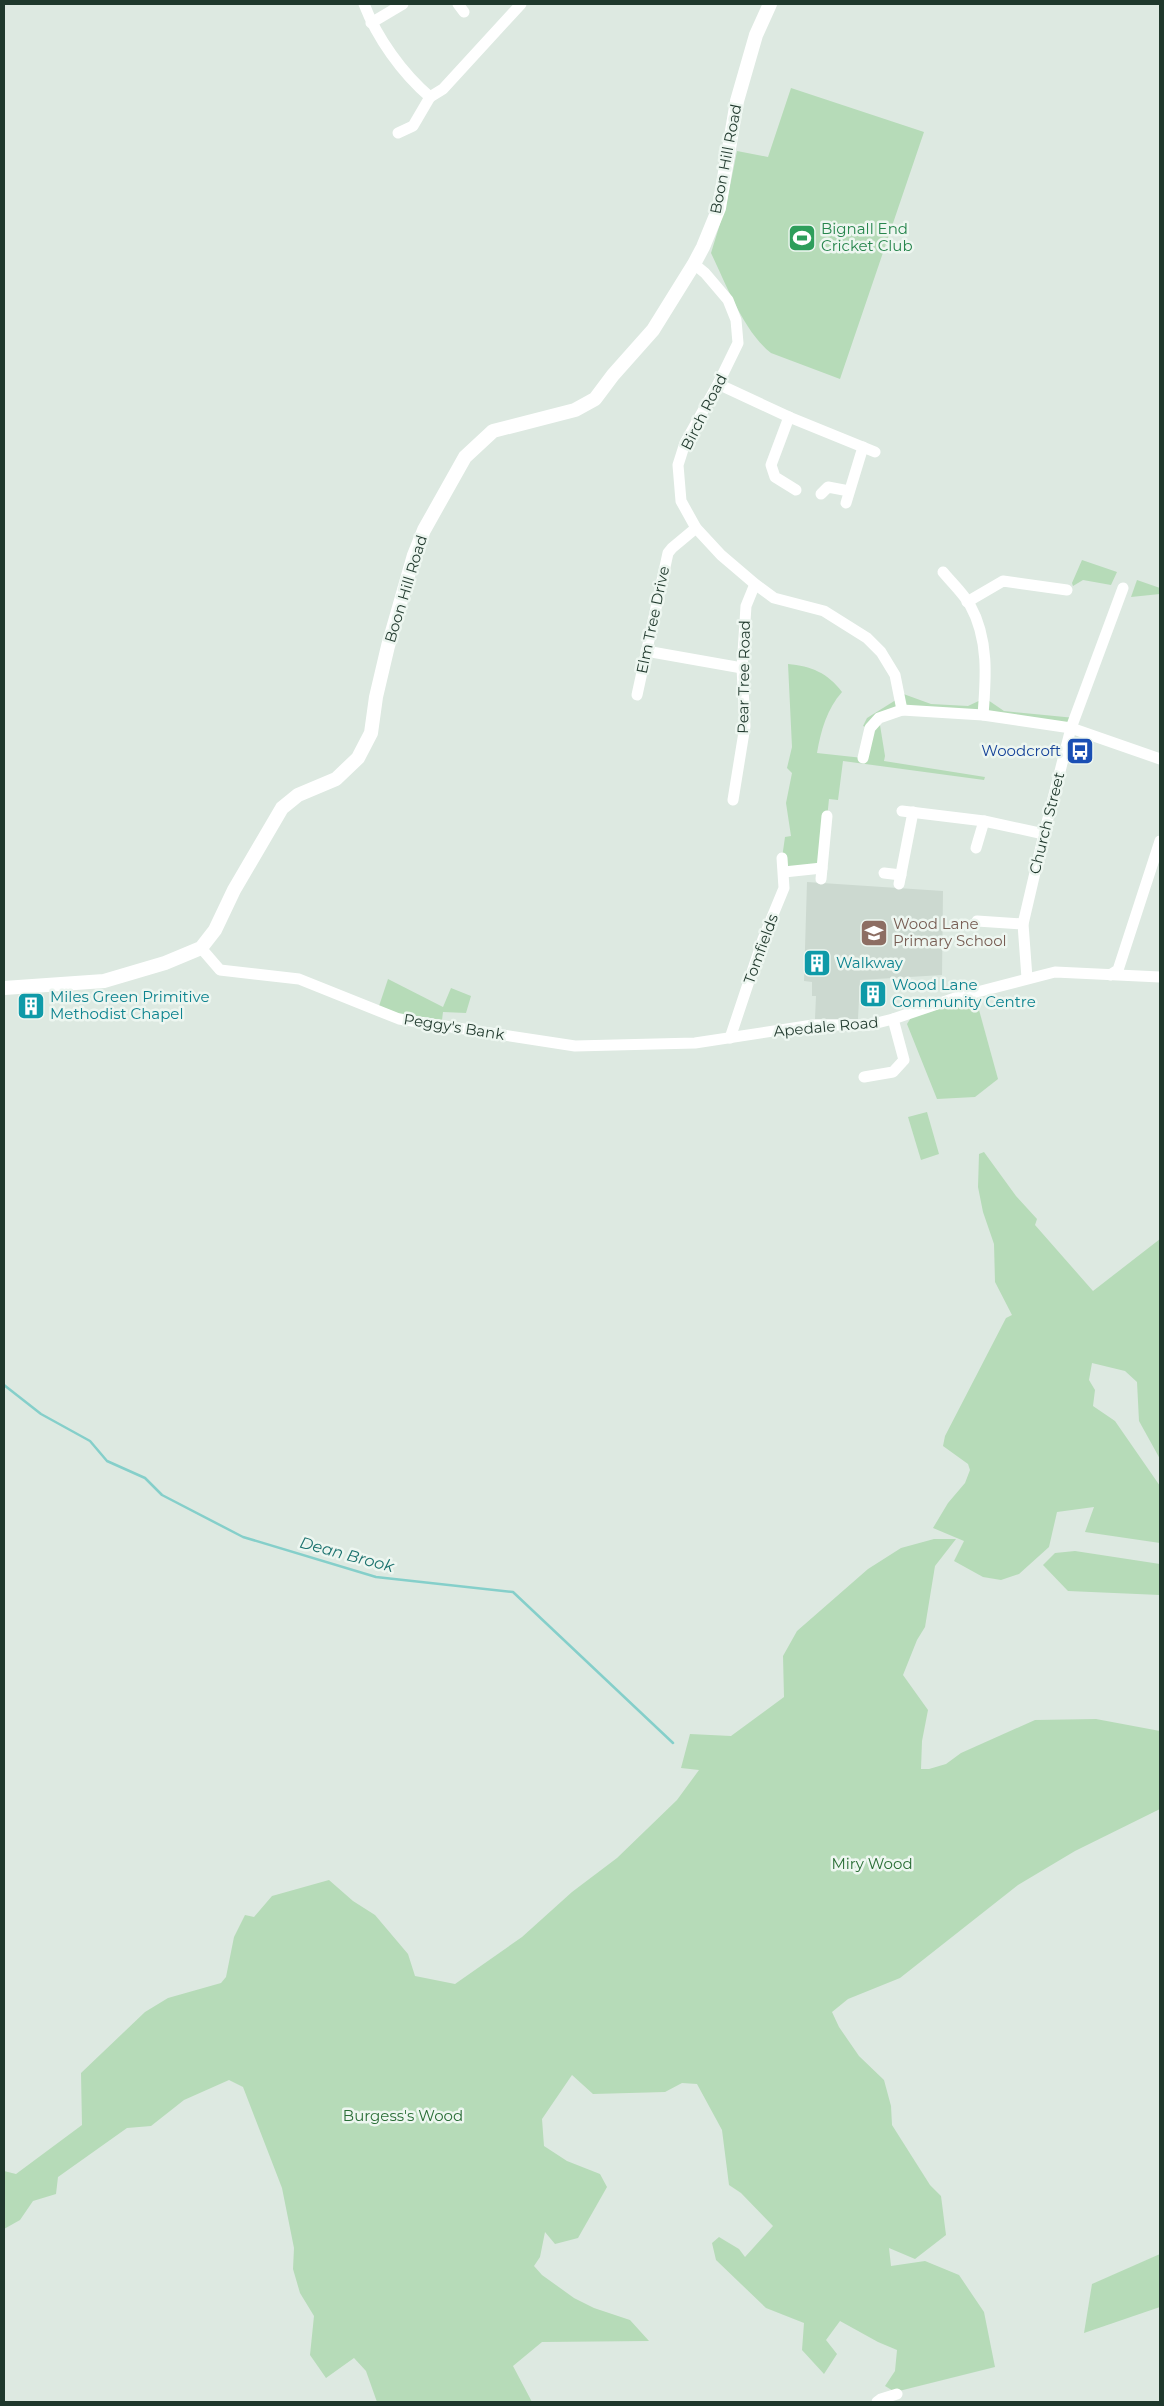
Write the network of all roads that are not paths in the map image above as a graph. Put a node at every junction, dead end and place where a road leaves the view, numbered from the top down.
1 (364, 4) edge
2 (403, 4) edge
3 (521, 4) edge
4 (770, 4) edge
5 (371, 23) junction
6 (430, 96) junction
7 (398, 133) dead end
8 (694, 264) junction
9 (718, 384) junction
10 (789, 417) junction
11 (863, 447) junction
12 (874, 452) dead end
13 (793, 491) dead end
14 (849, 491) junction
15 (821, 494) dead end
16 (846, 503) dead end
17 (696, 528) junction
18 (944, 580) dead end
19 (755, 584) junction
20 (1122, 588) dead end
21 (1067, 590) dead end
22 (967, 602) junction
23 (646, 652) junction
24 (742, 668) junction
25 (637, 695) dead end
26 (902, 710) junction
27 (983, 715) junction
28 (1071, 728) junction
29 (864, 758) dead end
30 (1160, 759) edge
31 (734, 800) dead end
32 (827, 816) dead end
33 (984, 821) junction
34 (1044, 834) junction
35 (1160, 842) edge
36 (976, 848) dead end
37 (782, 858) dead end
38 (784, 872) junction
39 (884, 873) dead end
40 (977, 921) dead end
41 (1023, 924) junction
42 (201, 948) junction
43 (1110, 975) junction
44 (1160, 977) edge
45 (1027, 978) junction
46 (4, 988) edge
47 (893, 1019) junction
48 (730, 1038) junction
49 (695, 1043) joint
50 (864, 1077) dead end
51 (897, 2394) dead end
52 (877, 2402) edge

1 - 5 street
2 - 5 street
3 - 6 street
4 - 8 street, Boon Hill Road
5 - 6 street
6 - 7 street
8 - 9 street, Birch Road
8 - 42 street, Boon Hill Road
9 - 10 street
9 - 17 street, Birch Road
10 - 11 street
10 - 13 street
11 - 12 street
11 - 14 street
14 - 15 street
14 - 16 street
17 - 19 street, Birch Road
17 - 23 street, Elm Tree Drive
18 - 22 street
19 - 24 street, Pear Tree Road
19 - 26 street, Birch Road
20 - 28 street, Church Street
21 - 22 street
22 - 27 street
23 - 24 street
23 - 25 street, Elm Tree Drive
24 - 31 street, Pear Tree Road
26 - 27 street
26 - 29 street
27 - 28 street
28 - 30 street
28 - 34 street, Church Street
32 - 38 street
33 - 34 street
33 - 36 street
33 - 39 street
34 - 41 street, Church Street
35 - 43 street
37 - 38 street, Tomfields
38 - 48 street, Tomfields
40 - 41 street
41 - 45 street, Church Street
42 - 46 street
42 - 49 street, Peggy's Bank
43 - 44 street, Apedale Road
43 - 45 street, Apedale Road
45 - 47 street, Apedale Road
47 - 48 street, Apedale Road
47 - 50 street
48 - 49 street, Apedale Road
51 - 52 street

